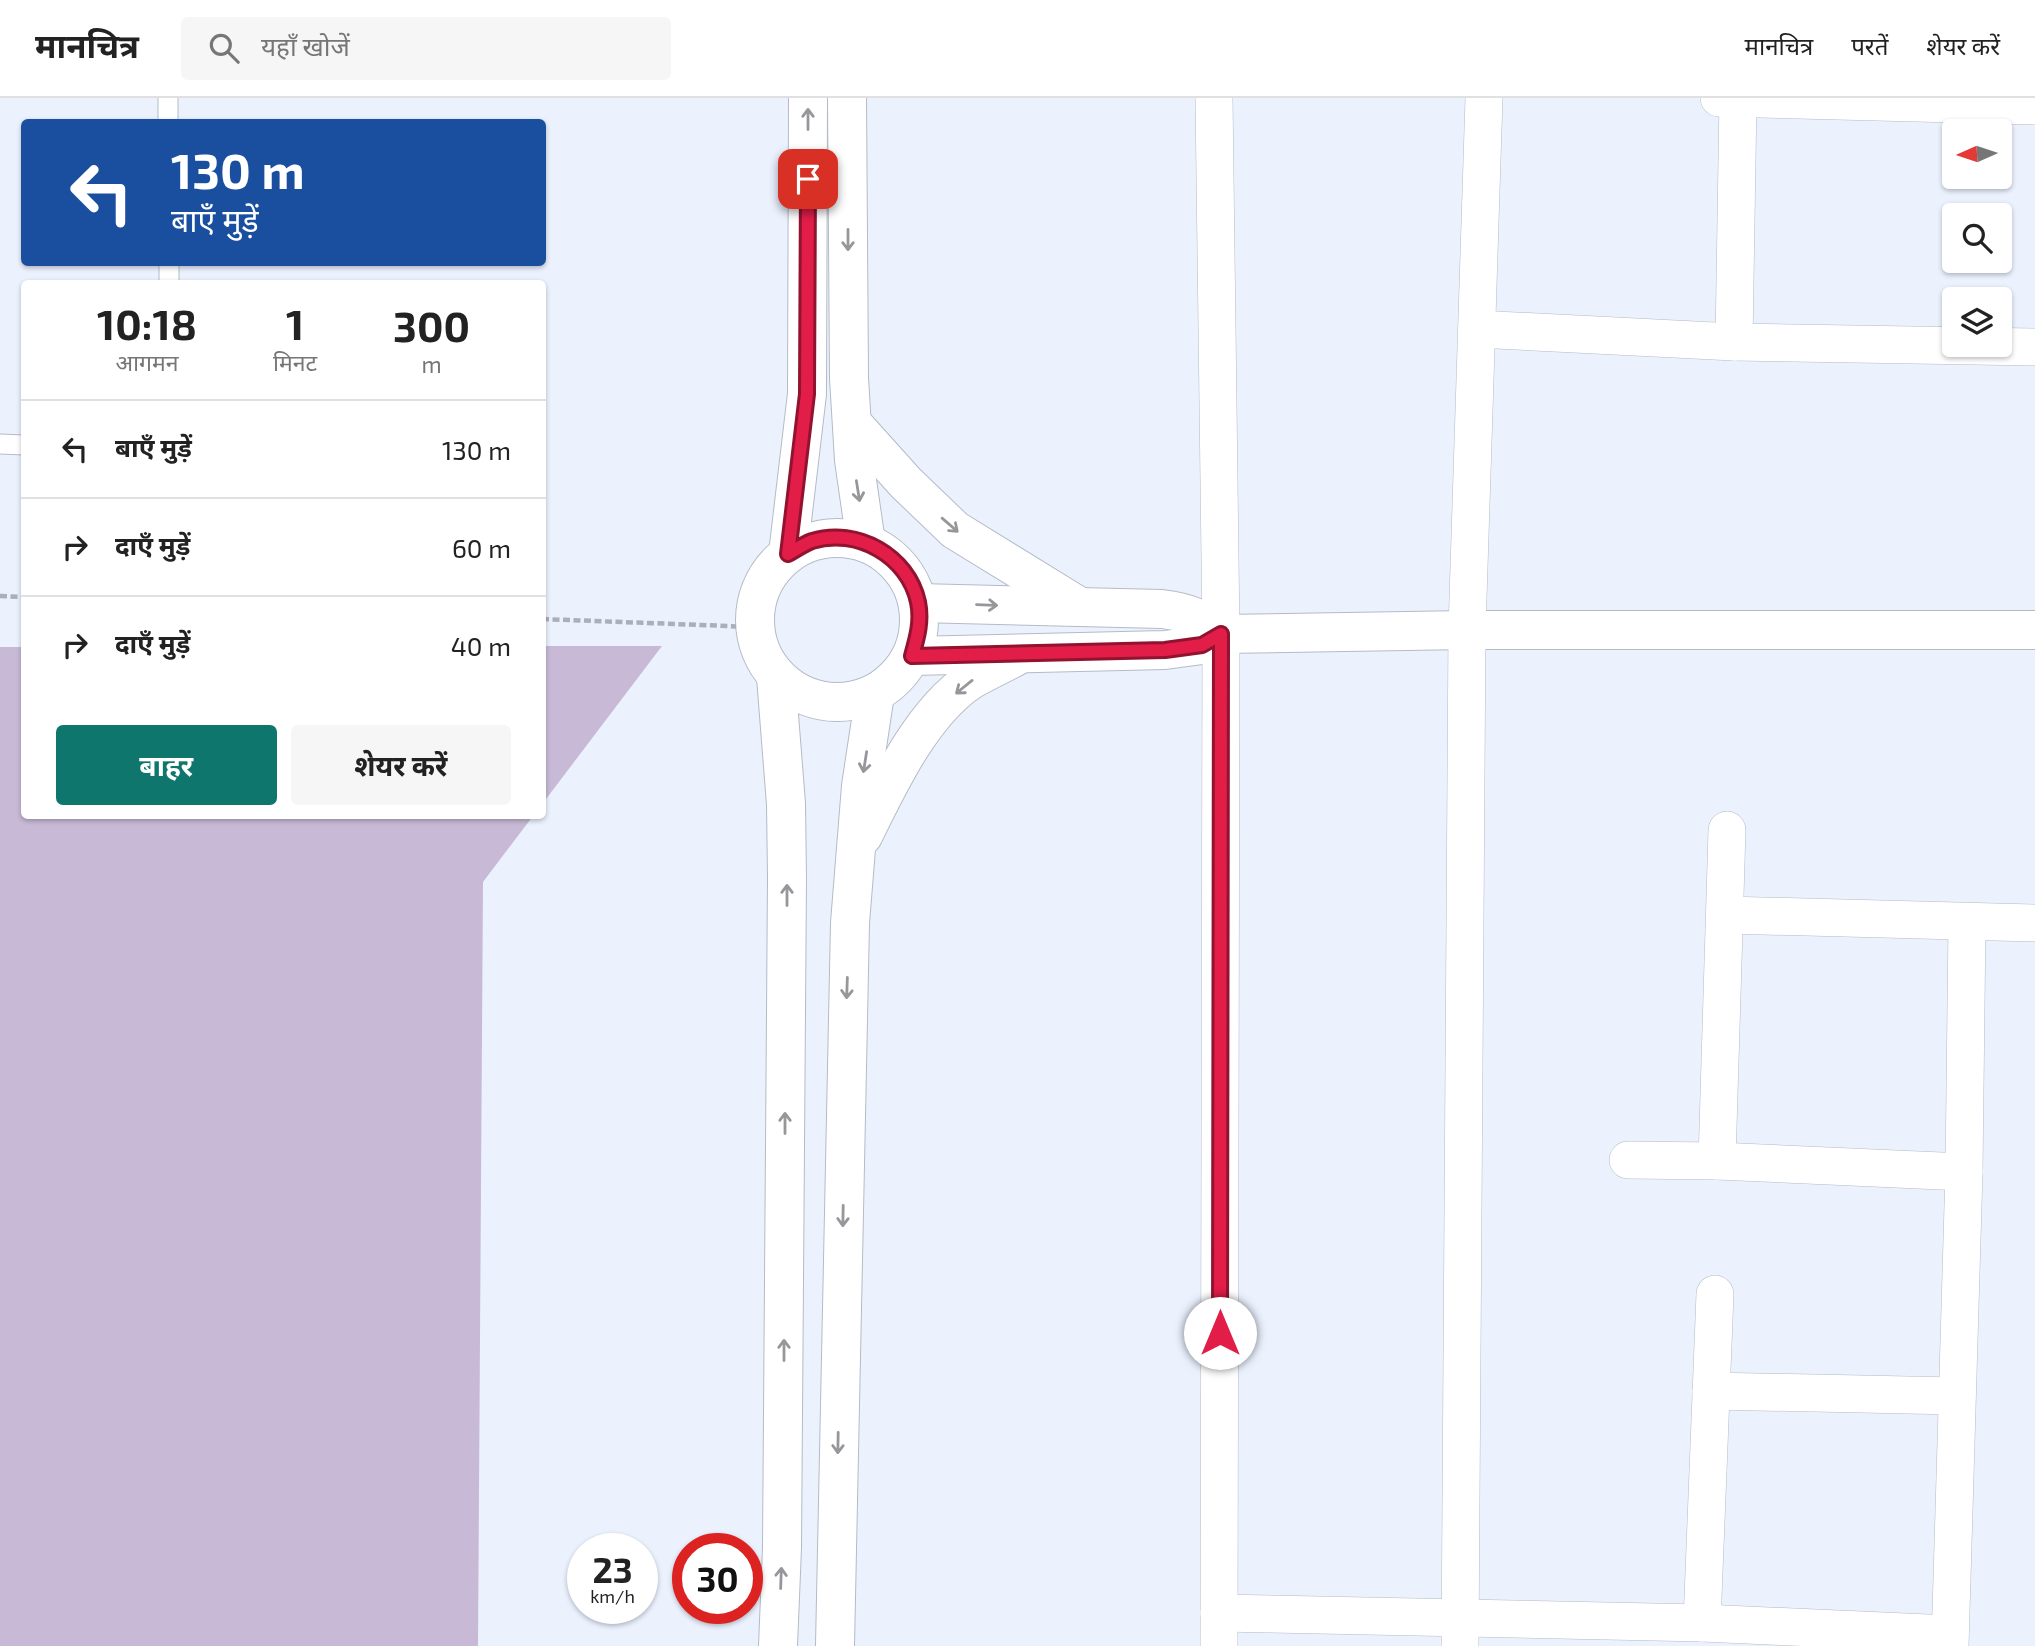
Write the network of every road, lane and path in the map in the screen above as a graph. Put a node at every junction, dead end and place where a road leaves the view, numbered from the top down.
1 (168, 98) edge
2 (808, 98) edge
3 (847, 98) edge
4 (1214, 98) edge
5 (1485, 98) edge
6 (1728, 99) edge
7 (2035, 106) edge
8 (168, 119) edge
9 (1477, 329) junction
10 (1734, 342) junction
11 (2035, 347) edge
12 (852, 423) junction
13 (0, 444) edge
14 (21, 445) edge
15 (866, 542) junction
16 (788, 554) junction
17 (0, 596) edge
18 (21, 597) edge
19 (918, 603) junction
20 (1080, 607) junction
21 (546, 618) edge
22 (754, 627) junction
23 (1467, 630) junction
24 (2035, 630) edge
25 (1221, 634) junction
26 (1023, 653) junction
27 (912, 656) junction
28 (776, 677) junction
29 (875, 694) junction
30 (1727, 830) dead end
31 (854, 855) junction
32 (1726, 915) junction
33 (1967, 923) junction
34 (2035, 923) edge
35 (1628, 1160) dead end
36 (1717, 1161) junction
37 (1964, 1172) junction
38 (1715, 1294) dead end
39 (1711, 1391) junction
40 (1955, 1396) junction
41 (1702, 1623) junction
42 (1219, 1630) edge
43 (1460, 1633) edge
44 (1950, 1640) edge
45 (778, 1646) edge
46 (835, 1646) edge

1 - 8 lane
16 -> 2 main road
3 -> 12 main road
4 - 25 street
5 - 9 street
6 - 7 street
6 - 10 street
9 - 10 street
9 - 23 street
10 - 11 street
12 -> 15 main road
12 -> 20 main road
13 - 14 lane
15 - 16 main road
15 - 19 main road
16 - 22 main road
17 - 18 path
19 -> 20 main road
19 - 27 main road
20 - 25 main road
21 - 22 path
22 - 28 main road
23 - 24 main road
23 - 25 main road
23 - 43 street
25 - 26 main road
25 - 42 street
26 - 27 main road
26 -> 31 main road
27 - 29 main road
28 - 29 main road
45 -> 28 main road
29 -> 31 main road
30 - 32 street
31 -> 46 main road
32 - 33 street
32 - 36 street
33 - 34 street
33 - 37 street
35 - 36 street
36 - 37 street
37 - 40 street
38 - 39 street
39 - 40 street
39 - 41 street
40 - 44 street
41 - 43 street
41 - 44 street
42 - 43 street

